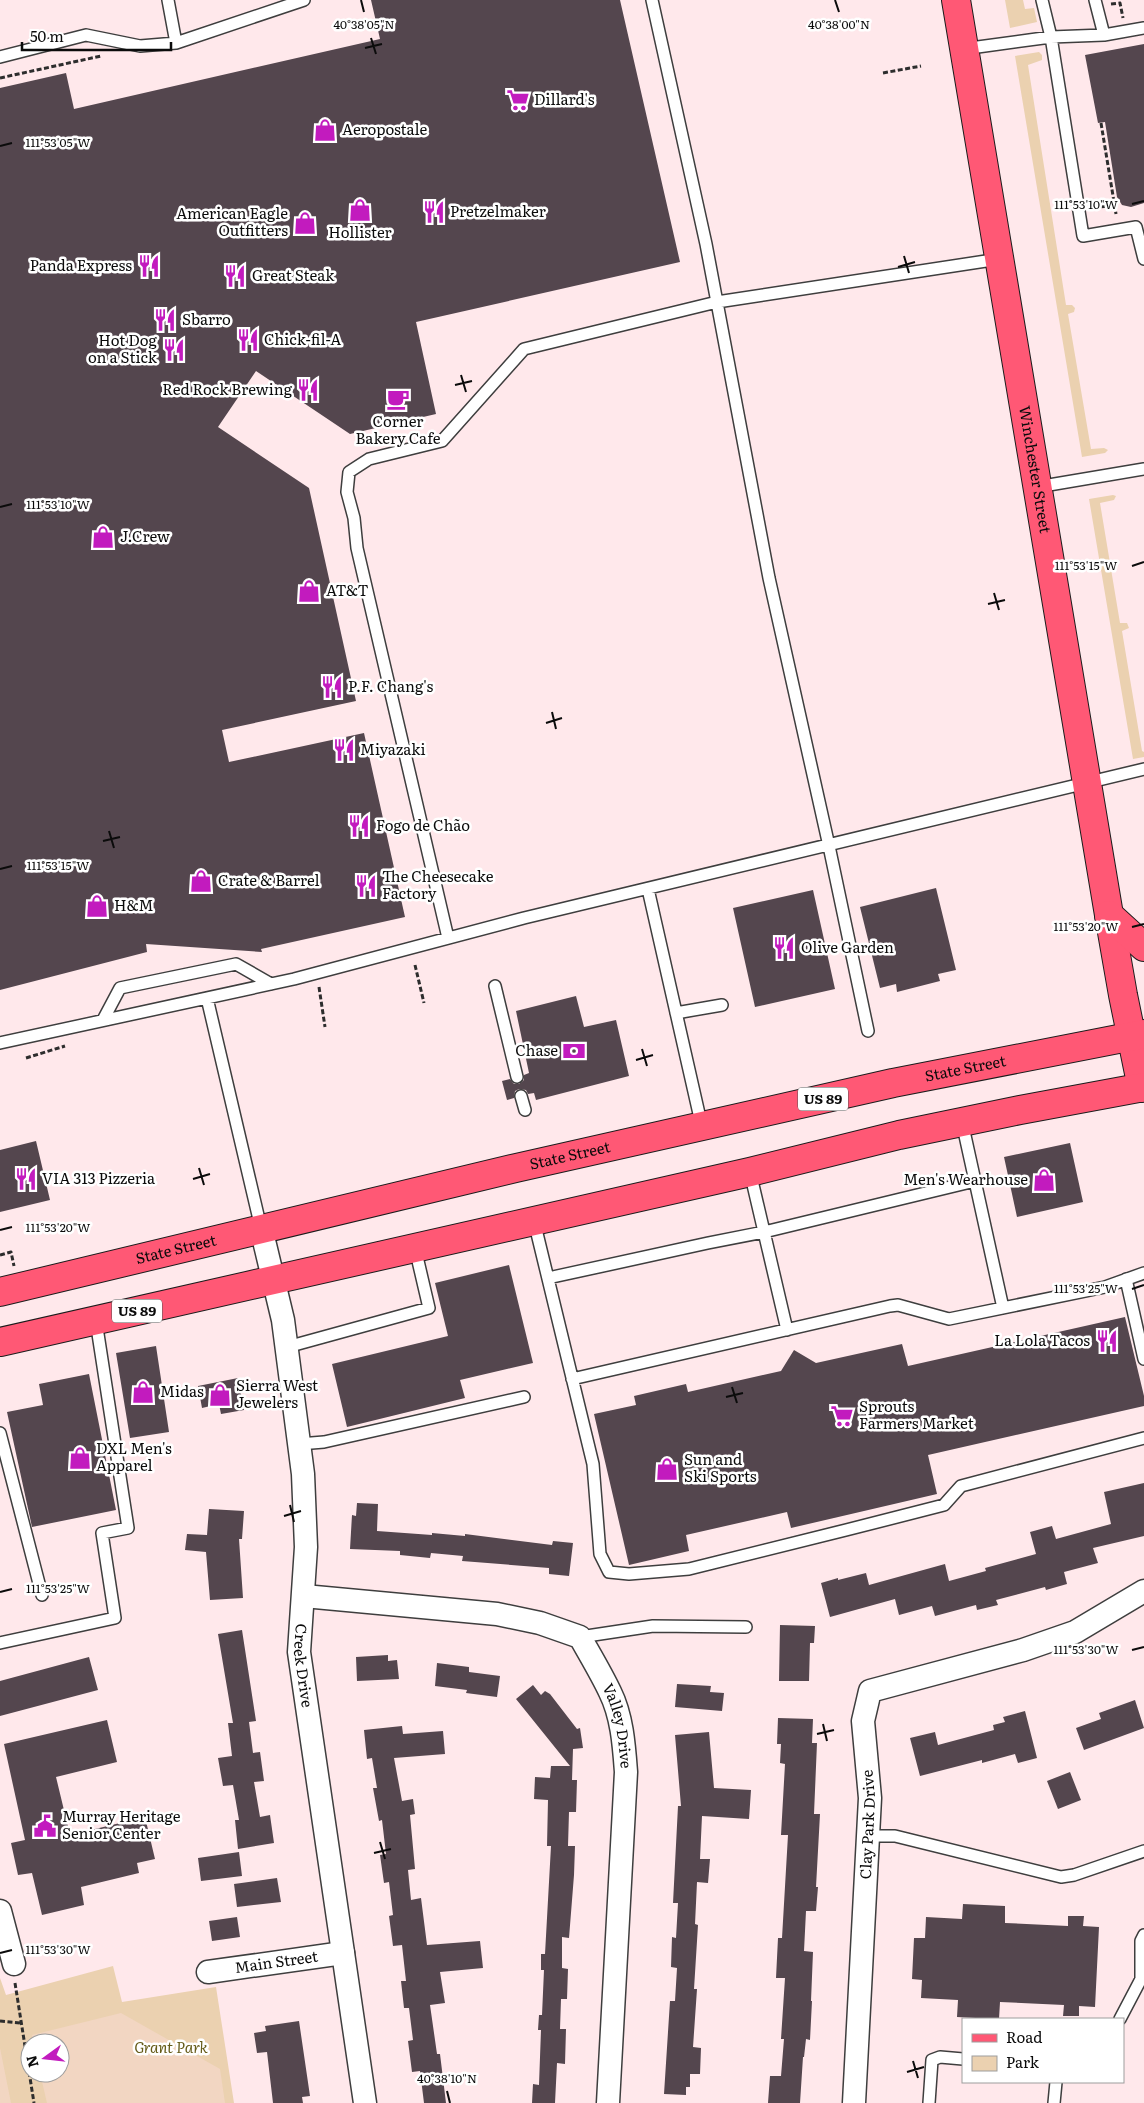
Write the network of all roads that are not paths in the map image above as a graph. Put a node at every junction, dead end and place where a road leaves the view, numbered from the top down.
1 (168, 0) edge
2 (304, 0) edge
3 (652, 0) edge
4 (956, 0) edge
5 (1042, 0) edge
6 (1095, 0) edge
7 (1144, 28) edge
8 (1104, 35) junction
9 (1051, 36) junction
10 (176, 43) junction
11 (963, 49) junction
12 (0, 57) edge
13 (998, 259) junction
14 (1144, 259) edge
15 (717, 302) junction
16 (1144, 469) edge
17 (1037, 487) junction
18 (1144, 769) edge
19 (1087, 782) junction
20 (829, 846) junction
21 (648, 889) junction
22 (1109, 915) junction
23 (448, 938) junction
24 (1144, 947) edge
25 (271, 984) junction
26 (495, 986) dead end
27 (207, 998) junction
28 (722, 1005) dead end
29 (676, 1013) junction
30 (103, 1020) junction
31 (868, 1031) dead end
32 (1138, 1035) edge
33 (0, 1043) edge
34 (517, 1077) dead end
35 (1143, 1088) edge
36 (522, 1096) dead end
37 (525, 1110) dead end
38 (962, 1122) junction
39 (702, 1127) junction
40 (750, 1172) junction
41 (975, 1181) junction
42 (534, 1221) junction
43 (262, 1228) junction
44 (764, 1232) junction
45 (415, 1248) junction
46 (1144, 1273) edge
47 (548, 1278) junction
48 (1126, 1279) junction
49 (274, 1280) junction
50 (0, 1292) edge
51 (1003, 1308) junction
52 (96, 1320) junction
53 (787, 1330) junction
54 (0, 1342) edge
55 (287, 1347) junction
56 (1144, 1359) edge
57 (572, 1379) junction
58 (524, 1397) dead end
59 (0, 1433) edge
60 (1144, 1438) edge
61 (299, 1444) junction
62 (1144, 1592) edge
63 (42, 1595) dead end
64 (304, 1596) junction
65 (746, 1628) dead end
66 (580, 1637) junction
67 (0, 1643) edge
68 (868, 1836) junction
69 (1144, 1851) edge
70 (0, 1911) edge
71 (1144, 1935) edge
72 (343, 1953) junction
73 (14, 1964) dead end
74 (208, 1972) dead end
75 (1121, 2018) edge
76 (962, 2058) edge
77 (1056, 2083) edge
78 (364, 2103) edge
79 (608, 2103) edge
80 (854, 2103) edge
81 (929, 2103) edge
82 (1054, 2103) edge

1 - 10 lane
2 - 10 lane
3 - 15 lane
4 - 11 main road, Winchester Street
5 - 9 lane
6 - 8 lane
7 - 8 lane
8 - 9 lane
9 - 11 lane
9 - 14 lane
10 - 12 lane
11 - 13 main road, Winchester Street
13 - 15 lane
13 - 17 main road, Winchester Street
15 - 20 lane
15 - 23 lane
16 - 17 lane
17 - 19 main road, Winchester Street
18 - 19 lane
19 - 20 lane
19 - 22 main road, Winchester Street
20 - 21 lane
20 - 31 lane
21 - 23 lane
21 - 29 lane
22 - 24 main road
22 - 32 main road, Winchester Street
23 - 25 lane
25 - 27 lane
25 - 30 lane
26 - 34 lane
27 - 30 lane
27 - 43 lane
28 - 29 lane
29 - 39 lane
30 - 33 lane
32 - 35 main road, Winchester Street
32 - 39 main road, State Street / US 89
35 - 38 main road, US 89
36 - 37 lane
38 - 40 main road, US 89
38 - 41 lane
39 - 43 main road, State Street / US 89
40 - 42 main road, US 89
40 - 44 lane
41 - 44 lane
41 - 51 lane
42 - 45 main road, US 89
42 - 47 lane
43 - 49 street, Creek Drive
43 - 50 main road, State Street / US 89
44 - 47 lane
44 - 53 lane
45 - 49 main road, US 89
45 - 55 lane
46 - 48 lane
47 - 57 lane
48 - 51 lane
48 - 56 lane
49 - 52 main road, US 89
49 - 55 street, Creek Drive
51 - 53 lane
52 - 54 main road, US 89
52 - 67 lane
53 - 57 lane
55 - 61 street, Creek Drive
57 - 60 lane
58 - 61 lane
59 - 63 lane
61 - 64 street, Creek Drive
62 - 68 street, Clay Park Drive
64 - 66 street
64 - 72 street, Creek Drive
65 - 66 lane
66 - 79 street, Valley Drive
68 - 69 lane
68 - 80 street, Clay Park Drive
70 - 73 street
71 - 75 lane
72 - 74 street, Main Street
72 - 78 street, Creek Drive
76 - 81 lane
77 - 82 lane

